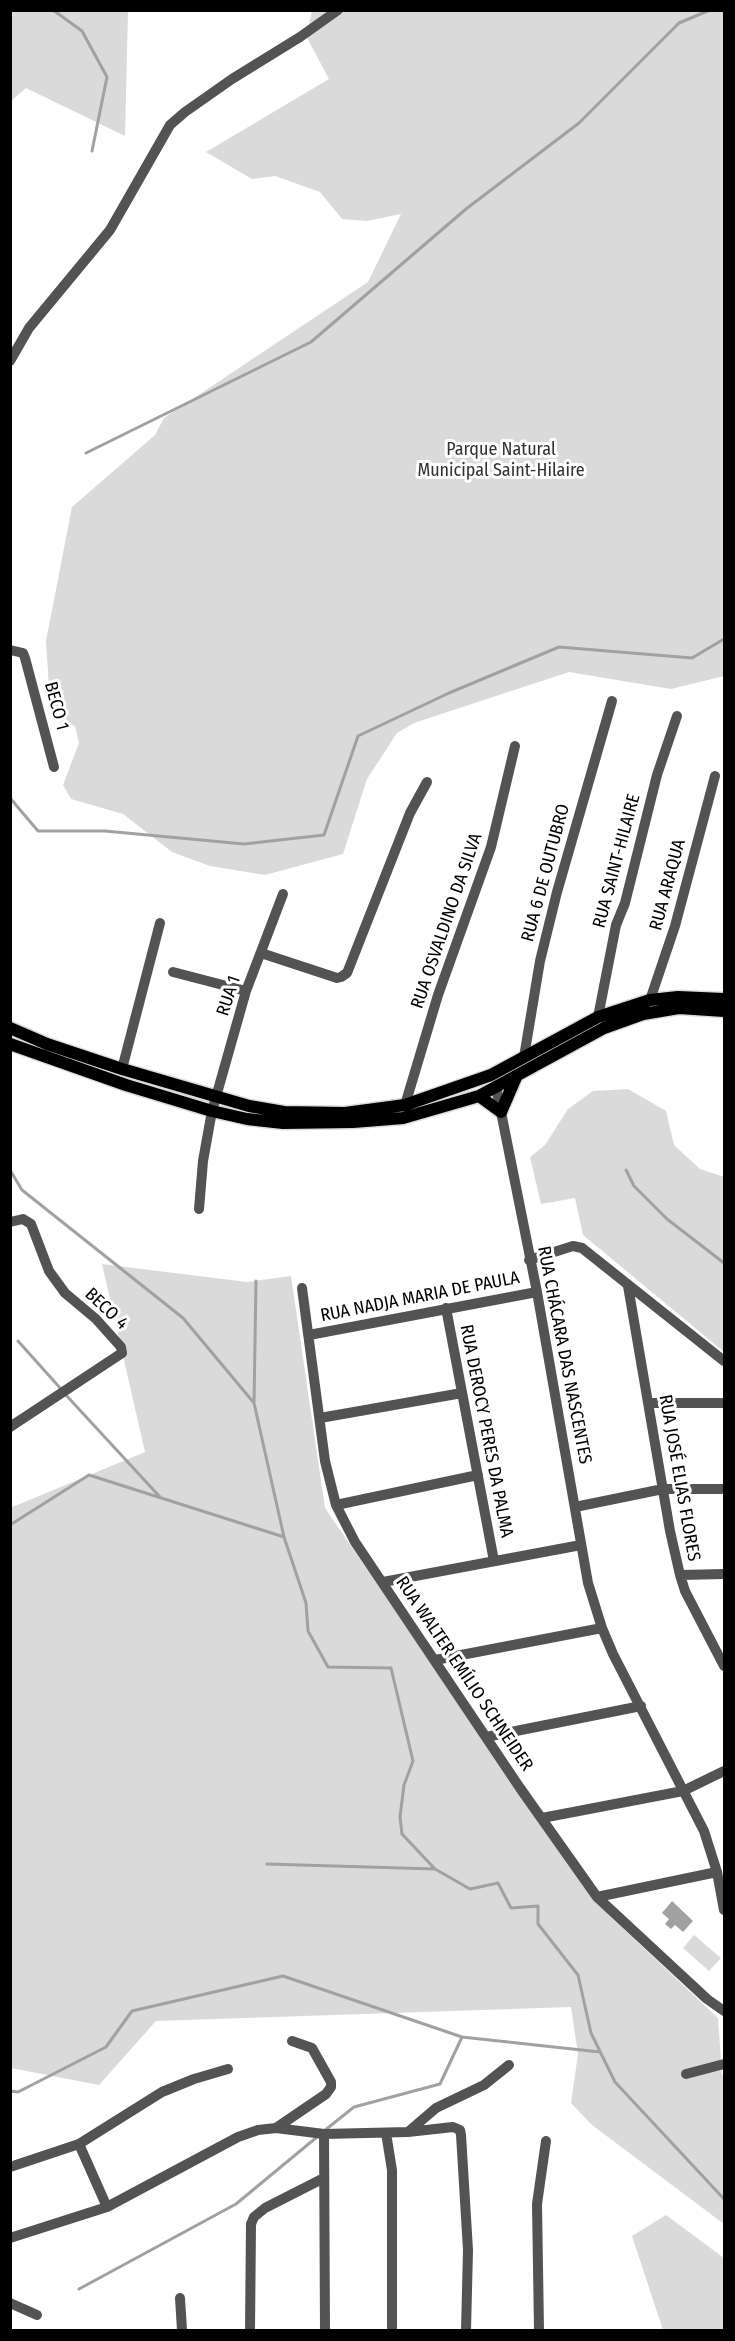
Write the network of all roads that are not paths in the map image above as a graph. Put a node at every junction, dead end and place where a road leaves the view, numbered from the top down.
1 (338, 10) edge
2 (10, 361) edge
3 (10, 650) edge
4 (612, 701) dead end
5 (677, 716) dead end
6 (515, 746) dead end
7 (54, 767) dead end
8 (714, 776) dead end
9 (427, 782) dead end
10 (283, 894) dead end
11 (160, 923) dead end
12 (261, 953) junction
13 (173, 972) dead end
14 (246, 991) junction
15 (650, 1000) junction
16 (723, 1005) edge
17 (598, 1017) junction
18 (10, 1028) edge
19 (572, 1030) junction
20 (10, 1044) edge
21 (524, 1057) junction
22 (122, 1069) junction
23 (517, 1075) junction
24 (496, 1087) junction
25 (479, 1096) junction
26 (216, 1097) junction
27 (405, 1105) junction
28 (212, 1111) junction
29 (501, 1112) junction
30 (199, 1209) dead end
31 (10, 1222) edge
32 (529, 1260) junction
33 (628, 1286) junction
34 (302, 1288) dead end
35 (537, 1292) junction
36 (446, 1308) junction
37 (309, 1335) junction
38 (724, 1361) edge
39 (462, 1393) junction
40 (648, 1403) junction
41 (724, 1403) edge
42 (320, 1418) junction
43 (10, 1426) edge
44 (478, 1475) junction
45 (663, 1489) junction
46 (724, 1489) edge
47 (336, 1505) junction
48 (575, 1507) junction
49 (581, 1545) junction
50 (494, 1561) junction
51 (724, 1574) edge
52 (680, 1575) junction
53 (382, 1582) junction
54 (602, 1628) junction
55 (435, 1660) junction
56 (724, 1663) edge
57 (640, 1706) junction
58 (486, 1737) junction
59 (724, 1771) edge
60 (683, 1791) junction
61 (542, 1818) junction
62 (717, 1872) junction
63 (597, 1897) junction
64 (724, 1910) edge
65 (724, 2011) edge
66 (292, 2041) dead end
67 (724, 2064) edge
68 (509, 2065) dead end
69 (228, 2069) dead end
70 (686, 2074) dead end
71 (276, 2128) junction
72 (408, 2132) junction
73 (386, 2133) junction
74 (324, 2134) junction
75 (546, 2141) dead end
76 (79, 2144) junction
77 (10, 2167) edge
78 (324, 2178) junction
79 (107, 2206) junction
80 (10, 2238) edge
81 (180, 2298) dead end
82 (10, 2303) edge
83 (38, 2315) dead end
84 (182, 2331) edge
85 (250, 2331) edge
86 (325, 2331) edge
87 (392, 2331) edge
88 (466, 2331) edge
89 (539, 2331) edge

1 - 2 street
3 - 7 street, BECO 1
4 - 21 street, RUA 6 DE OUTUBRO
5 - 17 street, RUA SAINT-HILAIRE
6 - 27 street, RUA OSVALDINO DA SILVA
8 - 15 street, RUA ARAQUA
9 - 12 street
10 - 12 street, RUA 1
11 - 22 street
12 - 14 street, RUA 1
13 - 14 street
14 - 26 street, RUA 1
15 - 16 main road
15 - 17 main road
16 - 23 main road
17 - 19 main road
18 - 22 main road
19 - 21 main road
19 - 24 main road
20 - 28 main road
21 - 27 main road
22 - 26 main road
23 - 24 main road
23 - 29 main road
24 - 25 main road
24 - 27 main road
24 - 29 street, RUA CHÁCARA DAS NASCENTES
25 - 28 main road
25 - 29 main road
26 - 27 main road
26 - 28 street, RUA 1
28 - 30 street, RUA 1
29 - 32 street, RUA CHÁCARA DAS NASCENTES
31 - 43 street, BECO 4
32 - 33 street
32 - 35 street, RUA CHÁCARA DAS NASCENTES
33 - 38 street
33 - 40 street, RUA JOSÉ ELIAS FLORES
34 - 37 street, RUA WALTER EMÍLIO SCHNEIDER
35 - 36 street, RUA NADJA MARIA DE PAULA
35 - 48 street, RUA CHÁCARA DAS NASCENTES
36 - 37 street, RUA NADJA MARIA DE PAULA
36 - 39 street, RUA DEROCY PERES DA PALMA
37 - 42 street, RUA WALTER EMÍLIO SCHNEIDER
39 - 42 street
39 - 44 street, RUA DEROCY PERES DA PALMA
40 - 41 street
40 - 45 street, RUA JOSÉ ELIAS FLORES
42 - 47 street, RUA WALTER EMÍLIO SCHNEIDER
44 - 47 street
44 - 50 street, RUA DEROCY PERES DA PALMA
45 - 46 street
45 - 48 street
45 - 52 street, RUA JOSÉ ELIAS FLORES
47 - 53 street, RUA WALTER EMÍLIO SCHNEIDER
48 - 49 street, RUA CHÁCARA DAS NASCENTES
49 - 50 street
49 - 54 street, RUA CHÁCARA DAS NASCENTES
50 - 53 street
51 - 52 street
52 - 56 street, RUA JOSÉ ELIAS FLORES
53 - 55 street, RUA WALTER EMÍLIO SCHNEIDER
54 - 55 street
54 - 57 street, RUA CHÁCARA DAS NASCENTES
55 - 58 street, RUA WALTER EMÍLIO SCHNEIDER
57 - 58 street
57 - 60 street, RUA CHÁCARA DAS NASCENTES
58 - 61 street, RUA WALTER EMÍLIO SCHNEIDER
59 - 60 street
60 - 61 street
60 - 62 street, RUA CHÁCARA DAS NASCENTES
61 - 63 street, RUA WALTER EMÍLIO SCHNEIDER
62 - 63 street
62 - 64 street, RUA CHÁCARA DAS NASCENTES
63 - 65 street, RUA WALTER EMÍLIO SCHNEIDER
66 - 71 street
67 - 70 street
68 - 72 street
69 - 76 street
71 - 74 street
71 - 79 street
72 - 73 street
72 - 88 street
73 - 74 street
73 - 87 street
74 - 78 street
75 - 89 street
76 - 77 street
76 - 79 street
78 - 85 street
78 - 86 street
79 - 80 street
81 - 84 street
82 - 83 street

